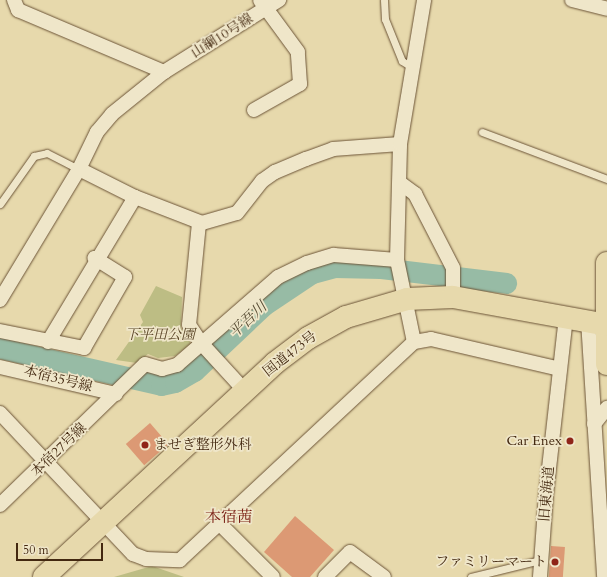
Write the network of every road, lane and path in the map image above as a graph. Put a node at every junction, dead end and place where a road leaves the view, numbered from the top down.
1 (14, 0) edge
2 (279, 0) edge
3 (384, 0) edge
4 (424, 0) edge
5 (572, 0) edge
6 (263, 4) edge
7 (607, 9) edge
8 (414, 68) junction
9 (164, 72) junction
10 (254, 110) dead end
11 (482, 132) dead end
12 (400, 144) junction
13 (79, 169) junction
14 (607, 179) edge
15 (400, 183) junction
16 (135, 197) junction
17 (0, 204) edge
18 (199, 223) junction
19 (95, 258) junction
20 (397, 260) junction
21 (607, 263) edge
22 (453, 297) junction
23 (407, 299) junction
24 (0, 300) edge
25 (566, 316) junction
26 (602, 323) edge
27 (0, 331) edge
28 (48, 342) junction
29 (414, 342) junction
30 (202, 344) junction
31 (607, 364) edge
32 (0, 368) edge
33 (560, 368) junction
34 (119, 390) junction
35 (245, 391) junction
36 (607, 408) edge
37 (0, 413) edge
38 (594, 424) junction
39 (46, 463) junction
40 (0, 505) edge
41 (103, 524) junction
42 (219, 524) junction
43 (604, 534) edge
44 (541, 560) junction
45 (44, 577) edge
46 (274, 577) edge
47 (325, 577) edge
48 (384, 577) edge
49 (471, 577) edge
50 (540, 577) edge
51 (604, 577) edge

1 - 9 street
2 - 6 street, 山綱10号線
3 - 8 lane
4 - 8 street
5 - 7 street
6 - 9 street, 山綱10号線
6 - 10 street
8 - 12 street
9 - 13 street, 山綱10号線
11 - 14 lane
12 - 15 street
12 - 18 street
13 - 16 street
13 - 17 lane
13 - 24 street, 山綱10号線
15 - 20 street
15 - 22 street
16 - 18 street
16 - 19 street
18 - 30 street
19 - 28 street
19 - 28 street
20 - 23 street
20 - 30 street
21 - 26 highway
22 - 23 highway, 国道473号
22 - 25 highway, 国道473号
23 - 29 street
23 - 35 highway, 国道473号
25 - 26 highway, 国道473号
25 - 33 street, 旧東海道
26 - 31 highway
26 - 38 street
27 - 28 street
29 - 33 street
29 - 42 street
30 - 34 street, 本宿27号線
30 - 35 street
32 - 34 street, 本宿35号線
33 - 44 street, 旧東海道
34 - 39 street, 本宿27号線
35 - 41 highway, 国道473号
36 - 38 street
37 - 39 street
38 - 43 street
39 - 40 street, 本宿27号線
39 - 41 street
41 - 42 street
41 - 45 highway, 国道473号
42 - 46 street
43 - 51 street
44 - 49 lane
44 - 50 street, 旧東海道
47 - 48 street

